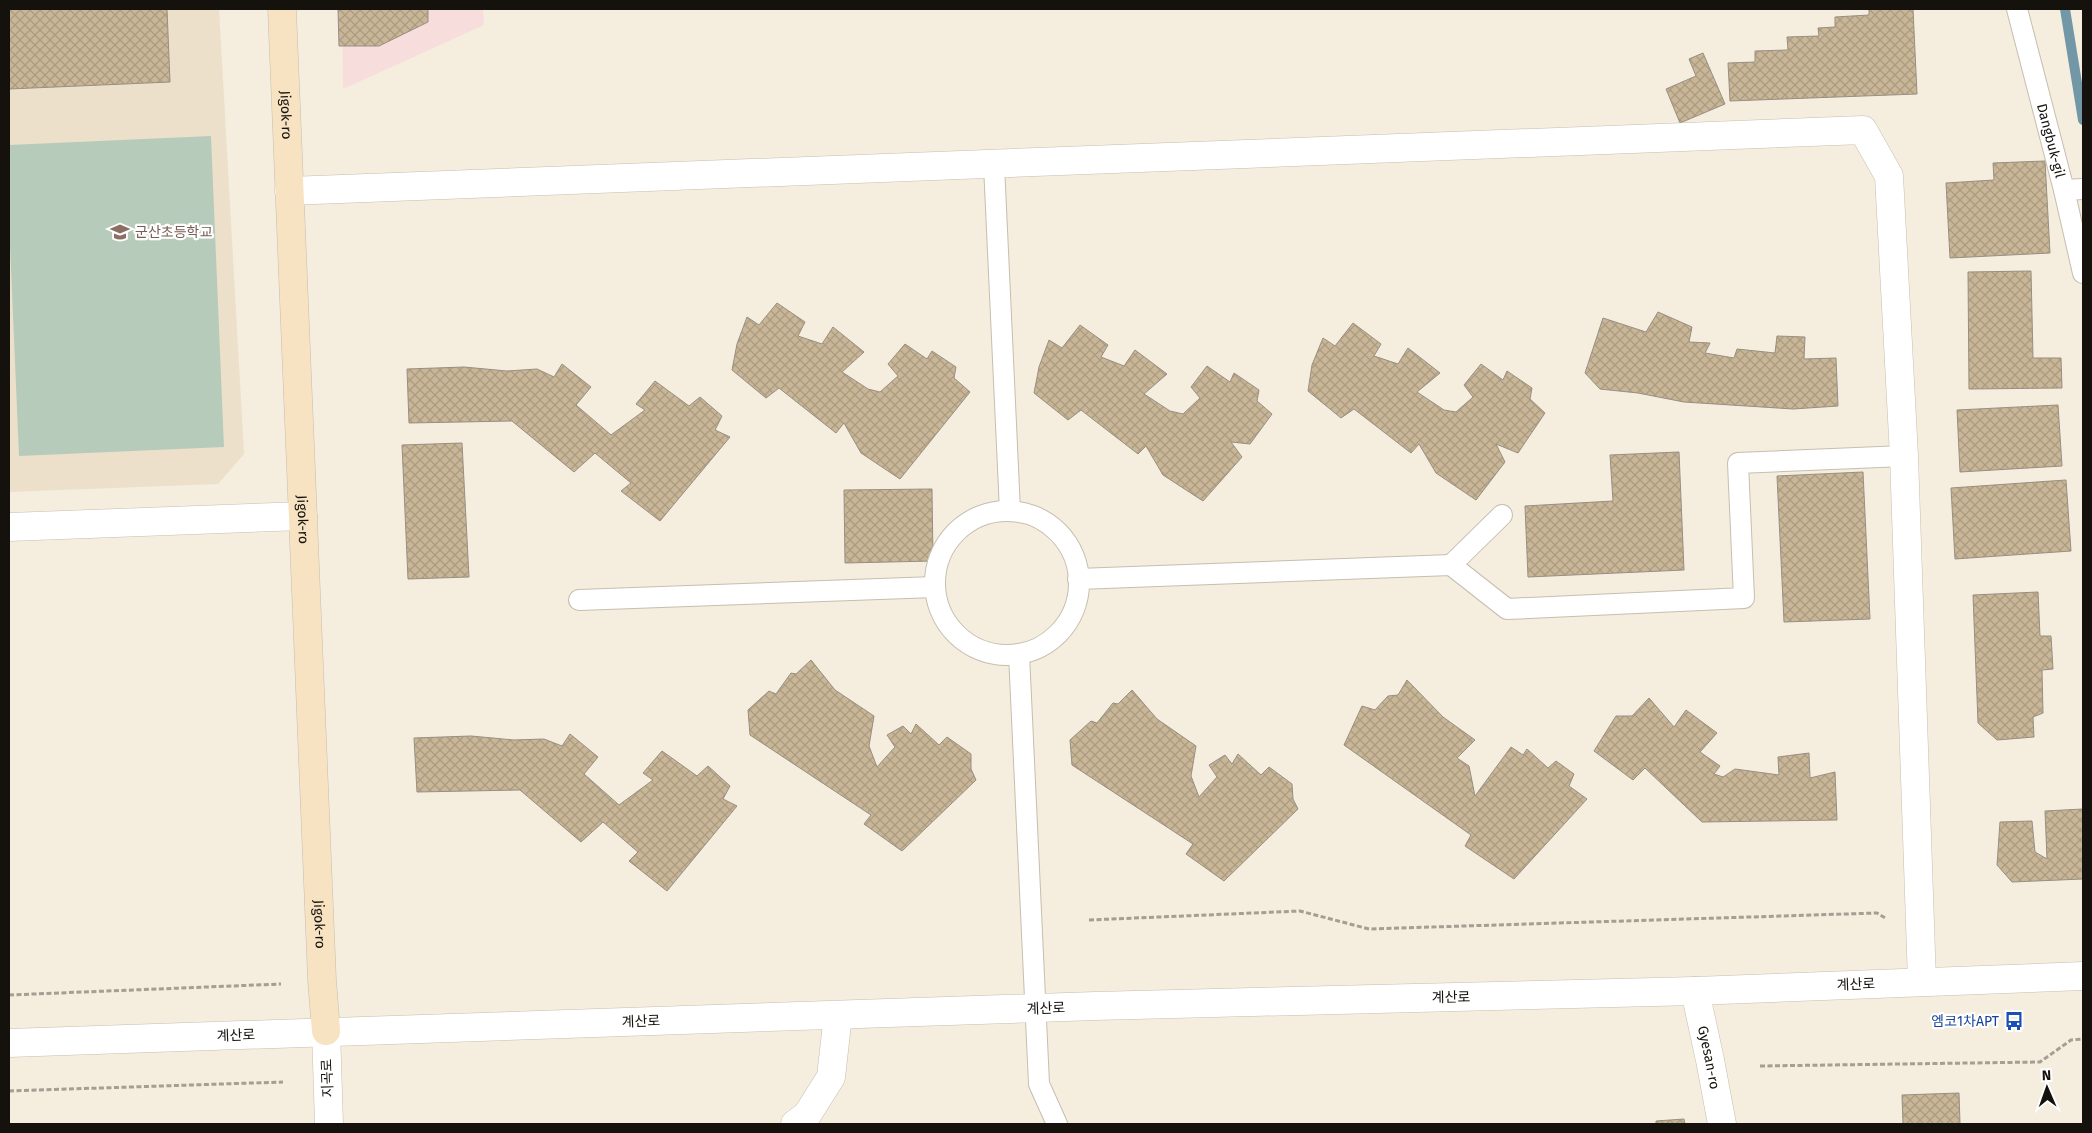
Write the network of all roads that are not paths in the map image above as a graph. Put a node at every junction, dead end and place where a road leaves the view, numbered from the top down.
1 (282, 9) edge
2 (2017, 9) edge
3 (994, 165) junction
4 (2074, 189) edge
5 (289, 191) junction
6 (2083, 273) edge
7 (1904, 456) junction
8 (1010, 511) junction
9 (1502, 514) dead end
10 (303, 516) junction
11 (9, 527) edge
12 (1451, 564) junction
13 (1078, 579) junction
14 (935, 587) junction
15 (579, 600) dead end
16 (1019, 654) junction
17 (2083, 976) edge
18 (1922, 982) junction
19 (1695, 991) junction
20 (1036, 1008) junction
21 (838, 1015) junction
22 (326, 1031) junction
23 (9, 1043) edge
24 (329, 1124) edge
25 (795, 1124) edge
26 (1057, 1124) edge
27 (1722, 1124) edge

1 - 5 street, Jigok-ro
2 - 4 lane, Dangbuk-gil
3 - 5 street
3 - 7 street
3 - 8 lane
4 - 6 lane, Dangbuk-gil
5 - 10 street, Jigok-ro
7 - 12 lane
7 - 18 street
8 - 13 lane
8 - 14 lane
9 - 12 lane
10 - 11 street
10 - 22 street, Jigok-ro
12 - 13 lane
13 - 16 lane
14 - 15 lane
14 - 16 lane
16 - 20 lane
17 - 18 street, 계산로
18 - 19 street, 계산로
19 - 20 street, 계산로
19 - 27 street, Gyesan-ro
20 - 21 street, 계산로
20 - 26 lane
21 - 22 street, 계산로
21 - 25 street
22 - 23 street, 계산로
22 - 24 street, 지곡로

